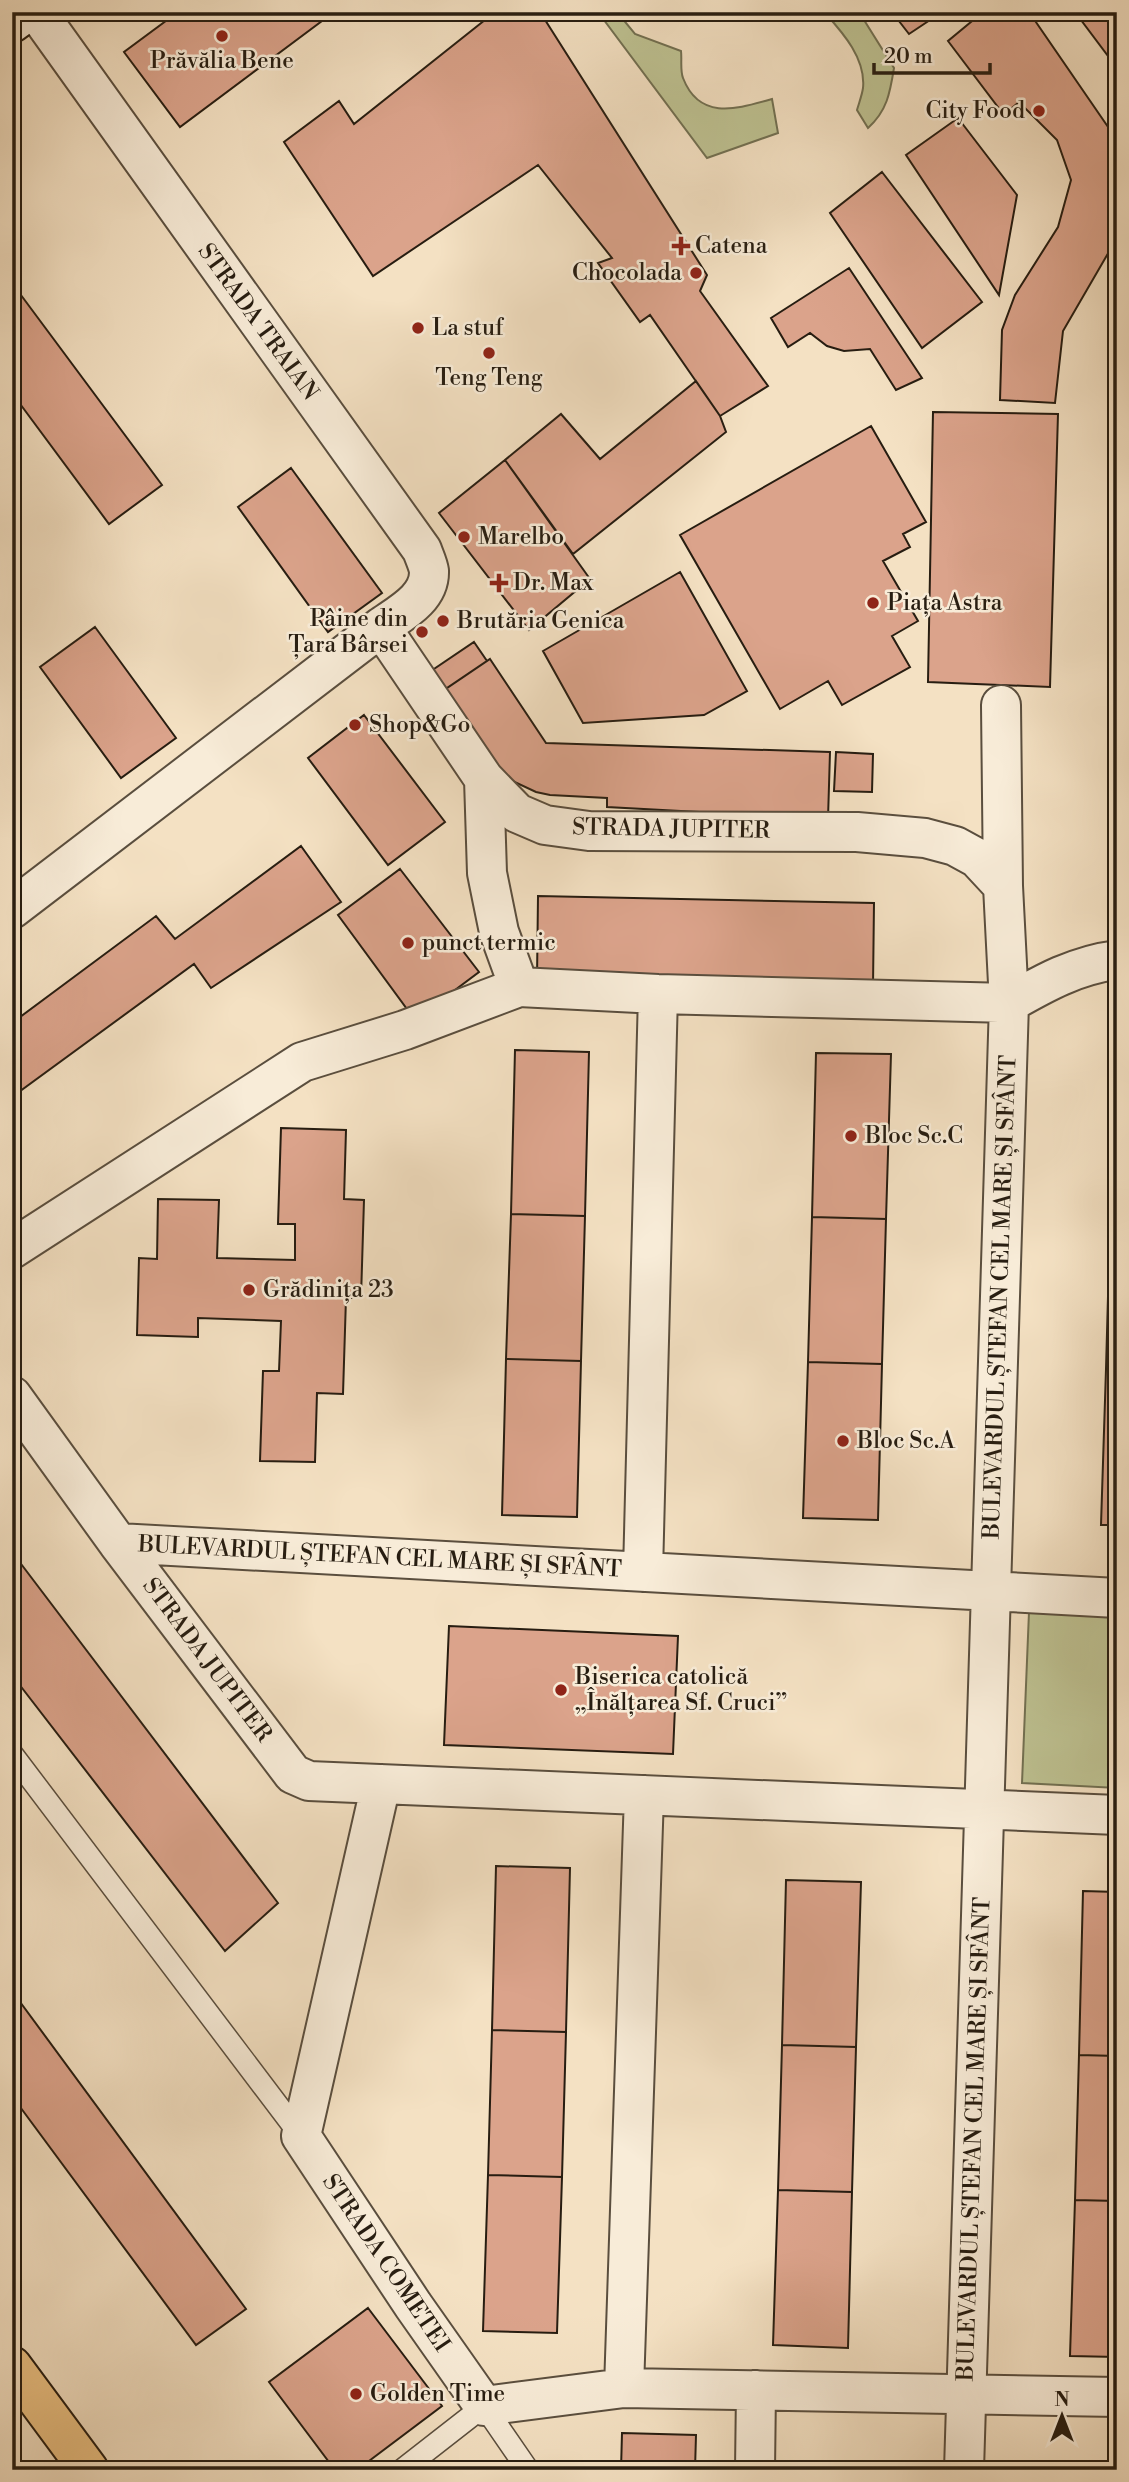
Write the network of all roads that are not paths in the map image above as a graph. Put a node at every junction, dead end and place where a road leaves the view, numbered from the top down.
1 (27, 12) edge
2 (37, 12) edge
3 (12, 23) edge
4 (381, 627) junction
5 (1001, 705) dead end
6 (484, 779) junction
7 (1003, 886) junction
8 (12, 909) edge
9 (1117, 960) edge
10 (519, 987) junction
11 (658, 994) junction
12 (1009, 1003) junction
13 (12, 1249) edge
14 (12, 1396) edge
15 (118, 1543) junction
16 (643, 1572) junction
17 (991, 1591) junction
18 (1117, 1598) edge
19 (12, 1754) edge
20 (381, 1784) junction
21 (643, 1795) junction
22 (984, 1809) junction
23 (1117, 1815) edge
24 (301, 2136) junction
25 (12, 2366) edge
26 (624, 2388) junction
27 (756, 2390) junction
28 (966, 2394) junction
29 (1117, 2397) edge
30 (484, 2406) junction
31 (89, 2470) edge
32 (402, 2470) edge
33 (528, 2470) edge
34 (755, 2470) edge
35 (964, 2470) edge

1 - 3 street
2 - 4 street, STRADA TRAIAN
4 - 6 street, STRADA JUPITER
4 - 8 street
5 - 7 street, BULEVARDUL ȘTEFAN CEL MARE ȘI SFÂNT
6 - 7 street, STRADA JUPITER
6 - 10 street
7 - 12 street, BULEVARDUL ȘTEFAN CEL MARE ȘI SFÂNT
9 - 12 street
10 - 11 street
10 - 13 street
11 - 12 street
11 - 16 street, BULEVARDUL ȘTEFAN CEL MARE ȘI SFÂNT
12 - 17 street, BULEVARDUL ȘTEFAN CEL MARE ȘI SFÂNT
14 - 15 street, STRADA JUPITER
15 - 16 street, BULEVARDUL ȘTEFAN CEL MARE ȘI SFÂNT
15 - 20 street, STRADA JUPITER
16 - 17 street, BULEVARDUL ȘTEFAN CEL MARE ȘI SFÂNT
17 - 18 street, BULEVARDUL ȘTEFAN CEL MARE ȘI SFÂNT
17 - 22 street, BULEVARDUL ȘTEFAN CEL MARE ȘI SFÂNT
19 - 24 lane
20 - 21 street
20 - 24 street
21 - 22 street
21 - 26 street
22 - 23 street
22 - 28 street, BULEVARDUL ȘTEFAN CEL MARE ȘI SFÂNT
24 - 30 street, STRADA COMETEI
25 - 31 main road
26 - 27 street
26 - 30 street
27 - 28 street
27 - 34 street
28 - 29 street
28 - 35 street, BULEVARDUL ȘTEFAN CEL MARE ȘI SFÂNT
30 - 32 lane
30 - 33 lane

